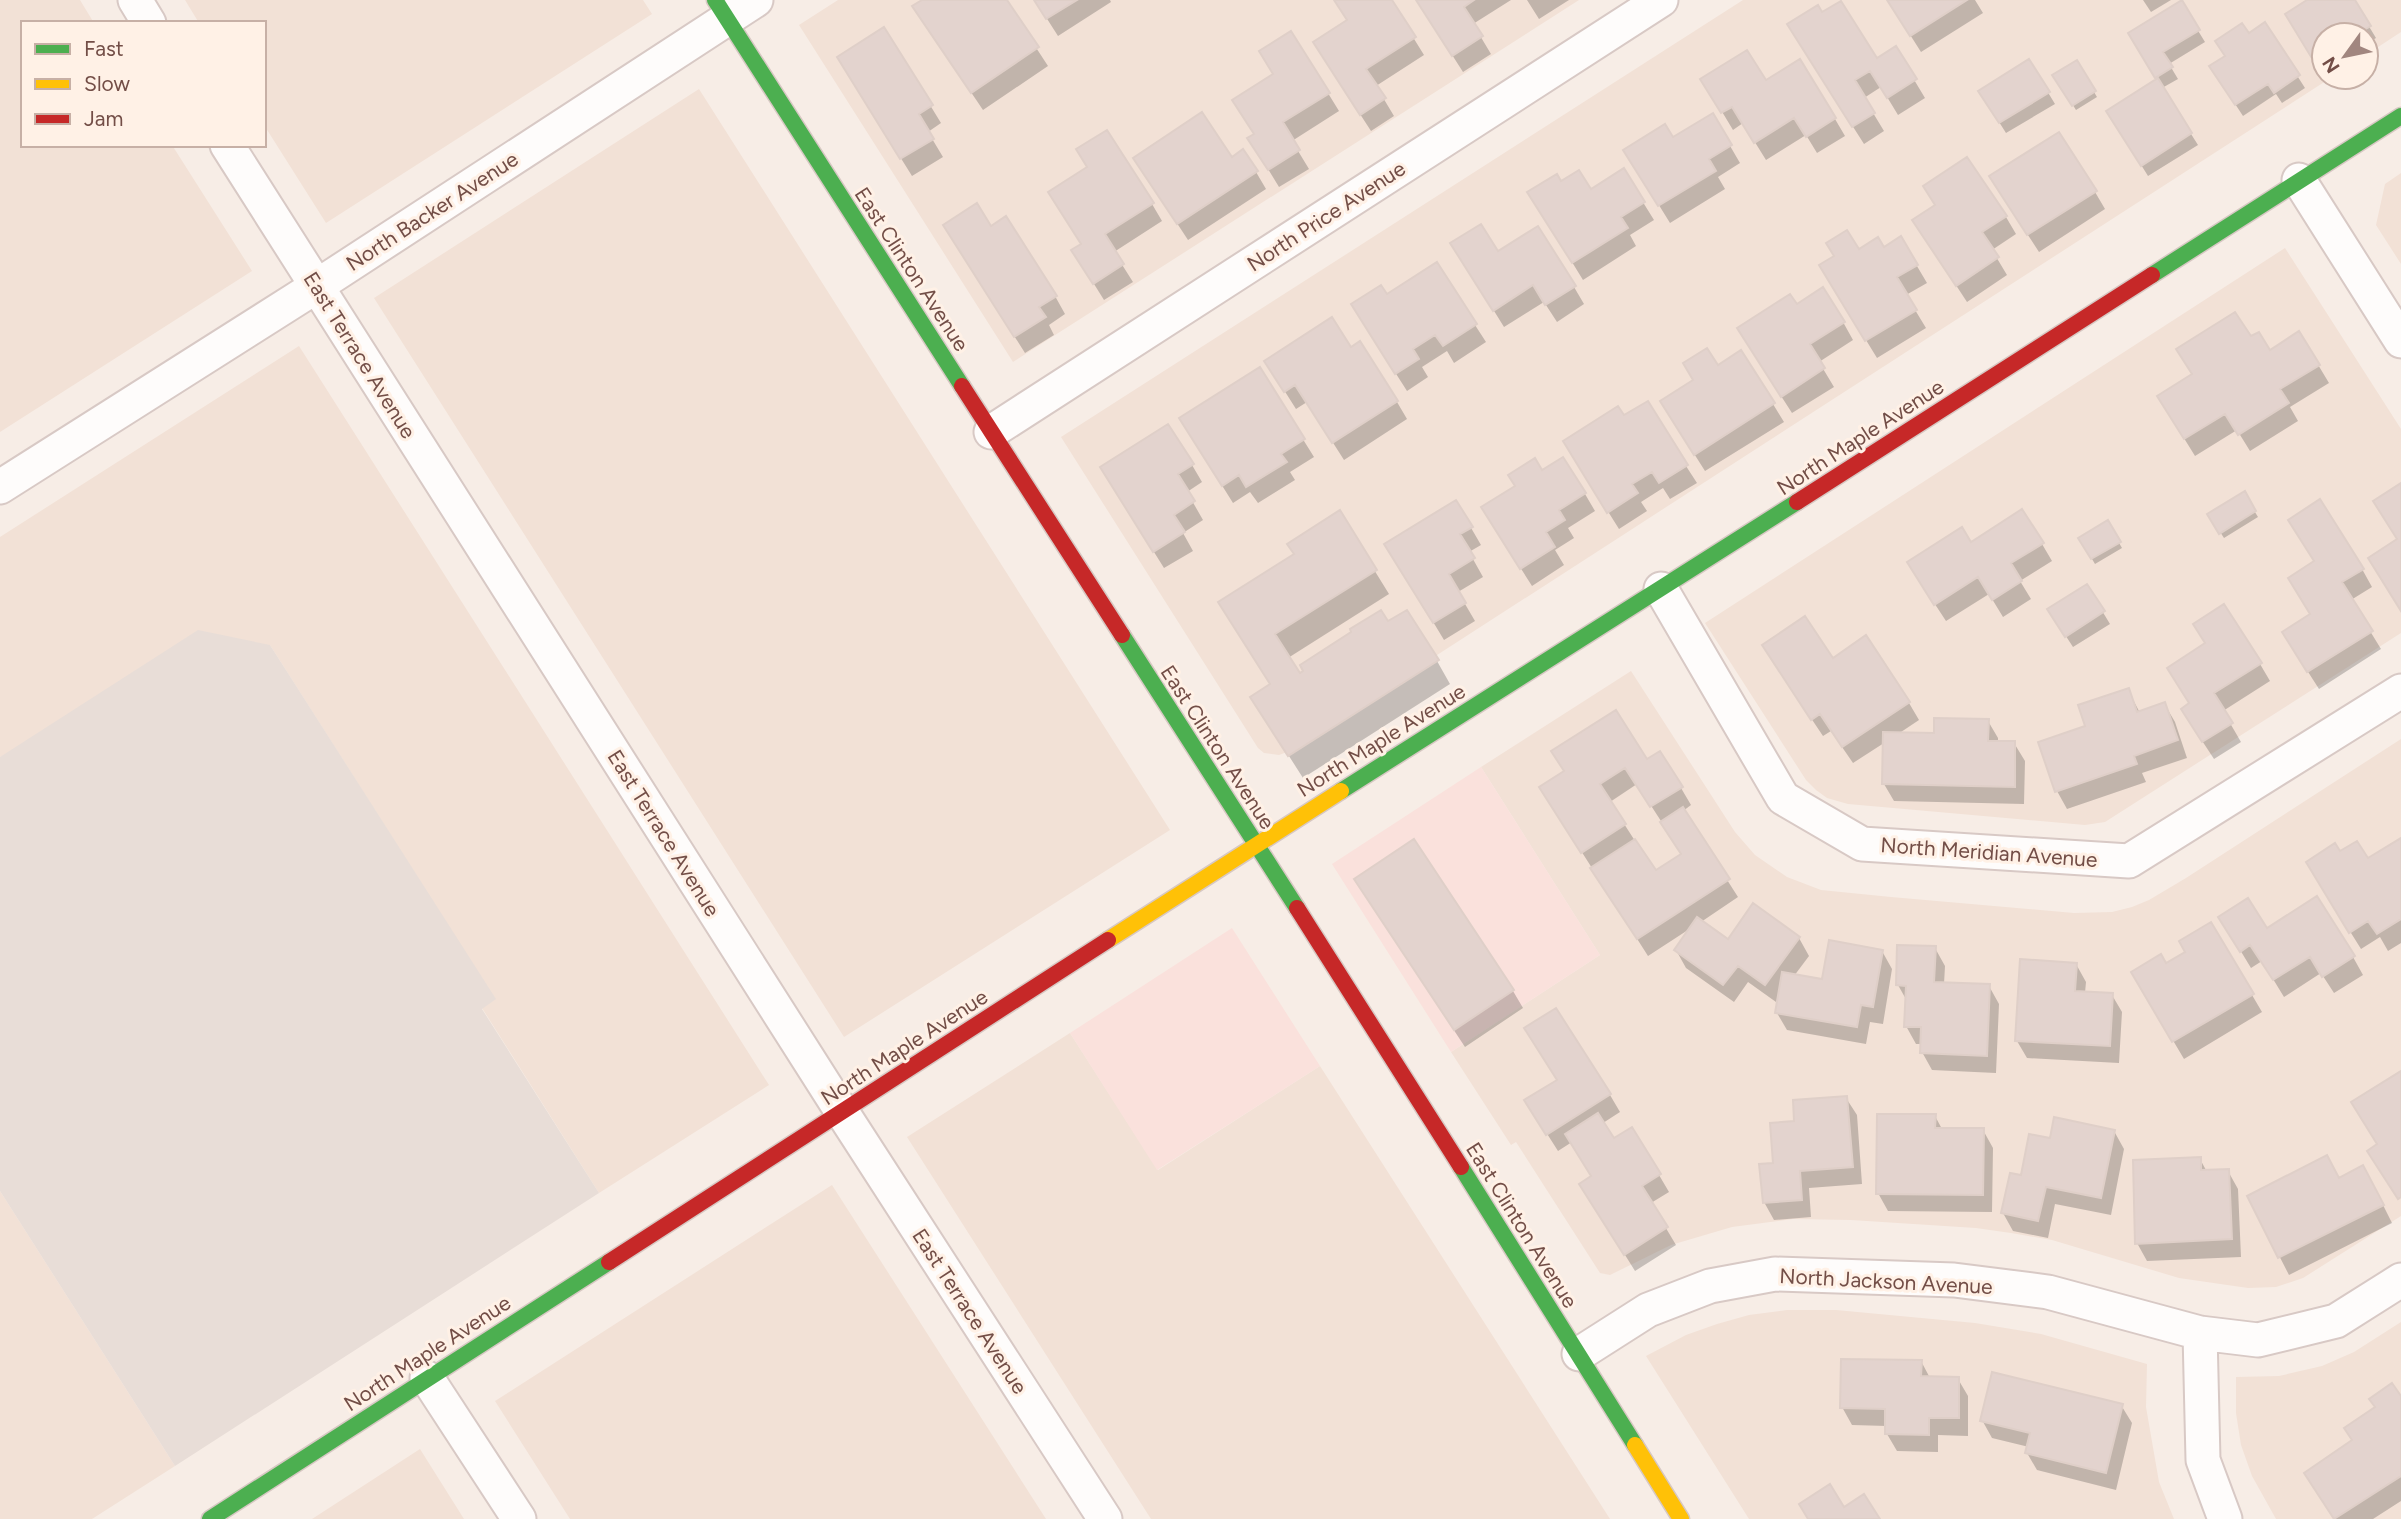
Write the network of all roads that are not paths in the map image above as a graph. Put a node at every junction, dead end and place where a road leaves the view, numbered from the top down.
1 (135, 0) edge
2 (756, 0) edge
3 (1661, 0) edge
4 (721, 10) edge
5 (148, 21) edge
6 (2401, 116) edge
7 (228, 147) edge
8 (2299, 180) junction
9 (317, 286) junction
10 (2401, 341) edge
11 (991, 432) junction
12 (0, 487) edge
13 (1661, 589) junction
14 (2401, 691) edge
15 (1255, 845) junction
16 (842, 1112) junction
17 (2401, 1280) edge
18 (2200, 1333) junction
19 (1579, 1354) junction
20 (427, 1378) junction
21 (210, 1519) edge
22 (519, 1519) edge
23 (1104, 1519) edge
24 (1681, 1519) edge
25 (2225, 1519) edge

1 - 5 street
2 - 4 street, North Backer Avenue
3 - 11 street, North Price Avenue
4 - 9 street, North Backer Avenue
4 - 11 street, East Clinton Avenue
6 - 8 street, North Maple Avenue
7 - 9 street, East Terrace Avenue
8 - 10 street
8 - 13 street, North Maple Avenue
9 - 12 street, North Backer Avenue
9 - 16 street, East Terrace Avenue
11 - 15 street, East Clinton Avenue
13 - 14 street, North Meridian Avenue
13 - 15 street, North Maple Avenue
15 - 16 street, North Maple Avenue
15 - 19 street, East Clinton Avenue
16 - 20 street, North Maple Avenue
16 - 23 street, East Terrace Avenue
17 - 18 street, North Jackson Avenue
18 - 19 street, North Jackson Avenue
18 - 25 street
19 - 24 street, East Clinton Avenue
20 - 21 street, North Maple Avenue
20 - 22 street

